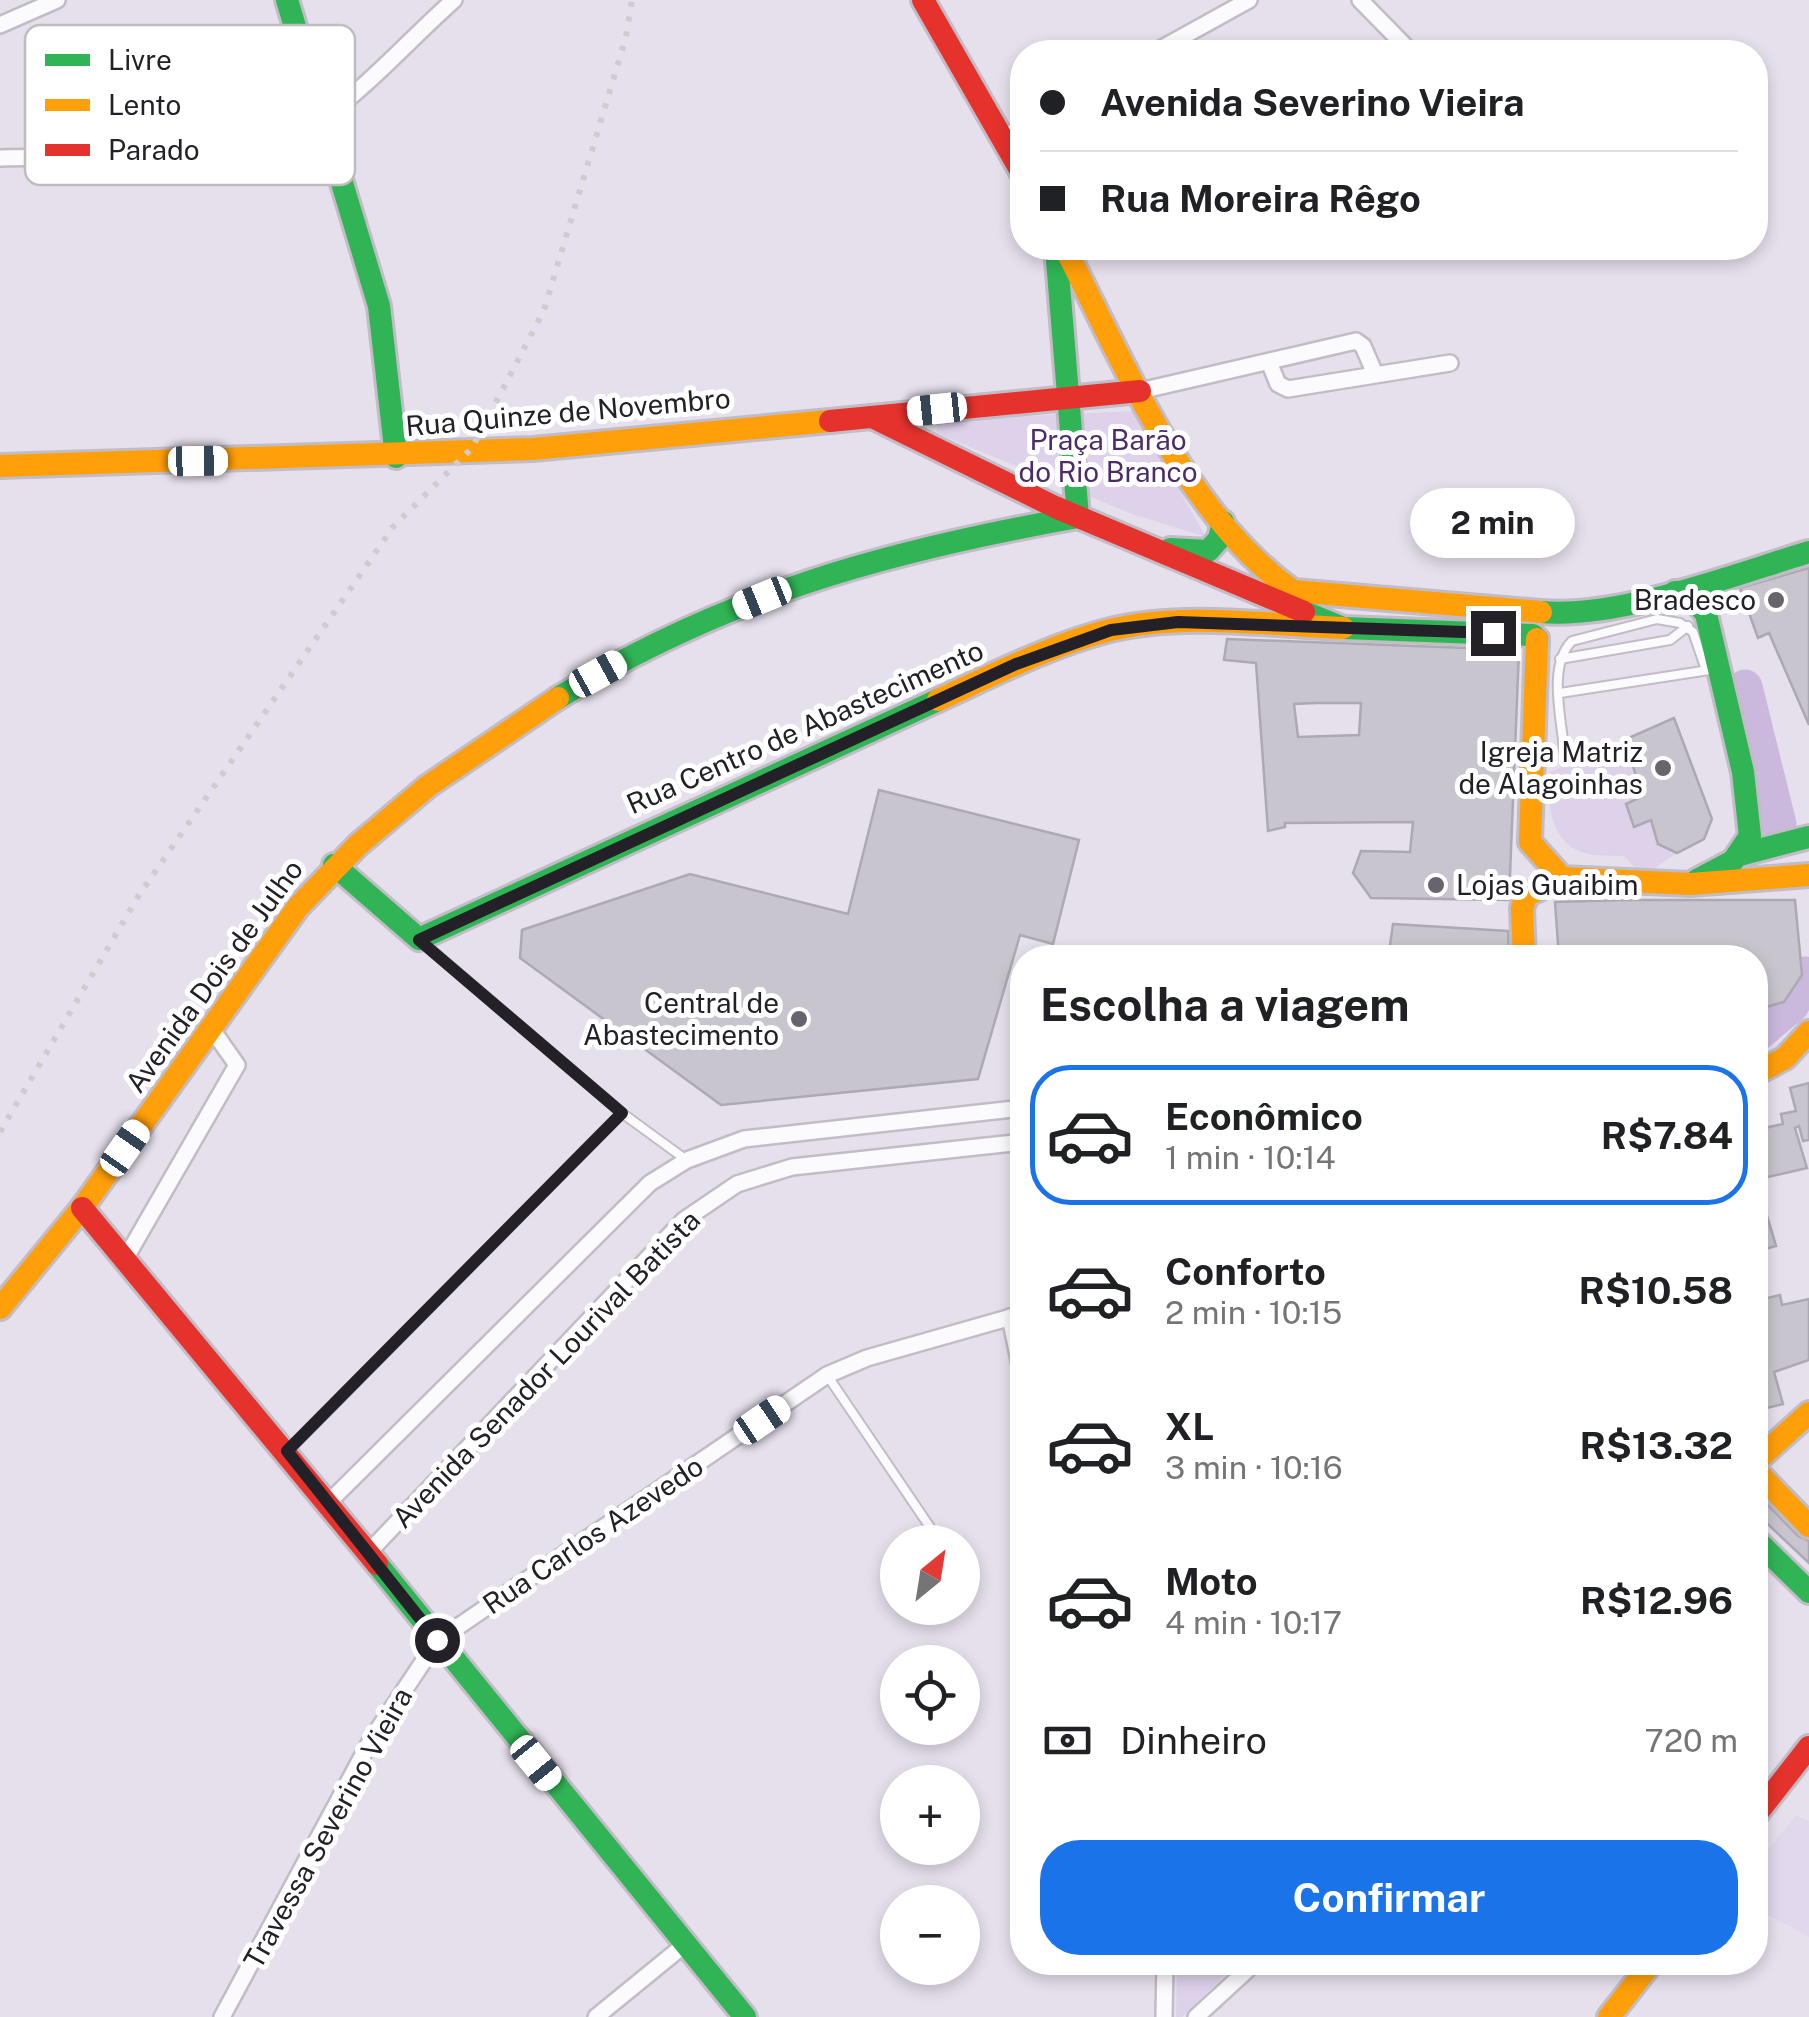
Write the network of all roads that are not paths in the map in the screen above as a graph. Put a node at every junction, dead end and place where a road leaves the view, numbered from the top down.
1 (57, 0) edge
2 (286, 0) edge
3 (454, 0) edge
4 (922, 0) edge
5 (1248, 0) edge
6 (1360, 0) edge
7 (0, 25) edge
8 (293, 25) edge
9 (1176, 40) edge
10 (1400, 40) edge
11 (355, 89) edge
12 (1010, 130) edge
13 (25, 157) edge
14 (0, 158) edge
15 (341, 185) edge
16 (1057, 260) edge
17 (1071, 260) edge
18 (1269, 362) junction
19 (1450, 364) dead end
20 (1376, 374) junction
21 (1140, 392) junction
22 (1071, 396) junction
23 (870, 416) junction
24 (396, 456) junction
25 (0, 466) edge
26 (1078, 516) junction
27 (1223, 522) junction
28 (1152, 548) junction
29 (1809, 552) edge
30 (1674, 592) junction
31 (1291, 599) junction
32 (1563, 614) junction
33 (1688, 626) junction
34 (1343, 628) junction
35 (1536, 639) junction
36 (1560, 659) junction
37 (1712, 669) junction
38 (1560, 693) junction
39 (1564, 751) dead end
40 (1809, 837) edge
41 (1740, 854) junction
42 (334, 865) junction
43 (1809, 875) edge
44 (1562, 878) junction
45 (1690, 884) junction
46 (419, 940) junction
47 (1523, 945) edge
48 (211, 1028) junction
49 (1809, 1032) edge
50 (1768, 1067) edge
51 (1010, 1109) edge
52 (622, 1113) junction
53 (1010, 1143) edge
54 (687, 1160) junction
55 (82, 1208) junction
56 (124, 1261) junction
57 (1, 1306) edge
58 (1010, 1318) edge
59 (827, 1375) junction
60 (1809, 1413) edge
61 (1768, 1450) edge
62 (287, 1451) junction
63 (1768, 1483) edge
64 (328, 1502) junction
65 (928, 1525) edge
66 (1809, 1526) edge
67 (368, 1553) junction
68 (1768, 1553) edge
69 (1809, 1592) edge
70 (437, 1640) junction
71 (1809, 1747) edge
72 (1768, 1791) edge
73 (683, 1946) junction
74 (1165, 1975) edge
75 (1242, 1975) edge
76 (1644, 1975) edge
77 (1620, 2013) edge
78 (222, 2017) edge
79 (596, 2017) edge
80 (745, 2017) edge
81 (1164, 2017) edge
82 (1196, 2017) edge

1 - 7 street
2 - 8 street
3 - 11 street
4 - 12 street
5 - 9 street
6 - 10 street
13 - 14 street
15 - 24 street
16 - 22 street
17 - 21 street
18 - 20 street
18 - 20 street
18 - 21 street
19 - 20 street
21 - 22 street, Rua Quinze de Novembro
21 - 27 street
22 - 23 street, Rua Quinze de Novembro
22 - 26 street
23 - 24 street, Rua Quinze de Novembro
23 - 26 street
24 - 25 street, Rua Quinze de Novembro
26 - 28 street
26 - 42 street, Avenida Dois de Julho
27 - 28 street
27 - 31 street
28 - 31 street
29 - 30 street
30 - 32 street
30 - 37 street
31 - 32 street
31 - 34 street
32 - 35 street
33 - 36 lane
33 - 36 lane
33 - 37 lane
34 - 35 street, Rua Centro de Abastecimento
34 - 46 street, Rua Centro de Abastecimento
35 - 44 street
36 - 38 lane
37 - 38 lane
37 - 41 street
38 - 39 lane
40 - 41 street
41 - 45 street
42 - 46 street
42 - 48 street, Avenida Dois de Julho
43 - 45 street
44 - 45 street
44 - 47 street
46 - 52 lane
48 - 55 street, Avenida Dois de Julho
48 - 56 street
49 - 50 street
51 - 54 street, Avenida Senador Lourival Batista
52 - 54 lane
52 - 62 lane
53 - 67 street, Avenida Senador Lourival Batista
54 - 64 street, Avenida Senador Lourival Batista
55 - 56 street
55 - 57 street, Avenida Dois de Julho
56 - 62 street
58 - 59 street, Rua Carlos Azevedo
59 - 65 lane
59 - 70 street, Rua Carlos Azevedo
60 - 61 street
62 - 64 street
63 - 66 street
64 - 67 street
67 - 70 street
68 - 69 street
70 - 73 street
70 - 78 street, Travessa Severino Vieira
71 - 72 street
73 - 79 street
73 - 80 street
74 - 81 street
75 - 82 street
76 - 77 street

